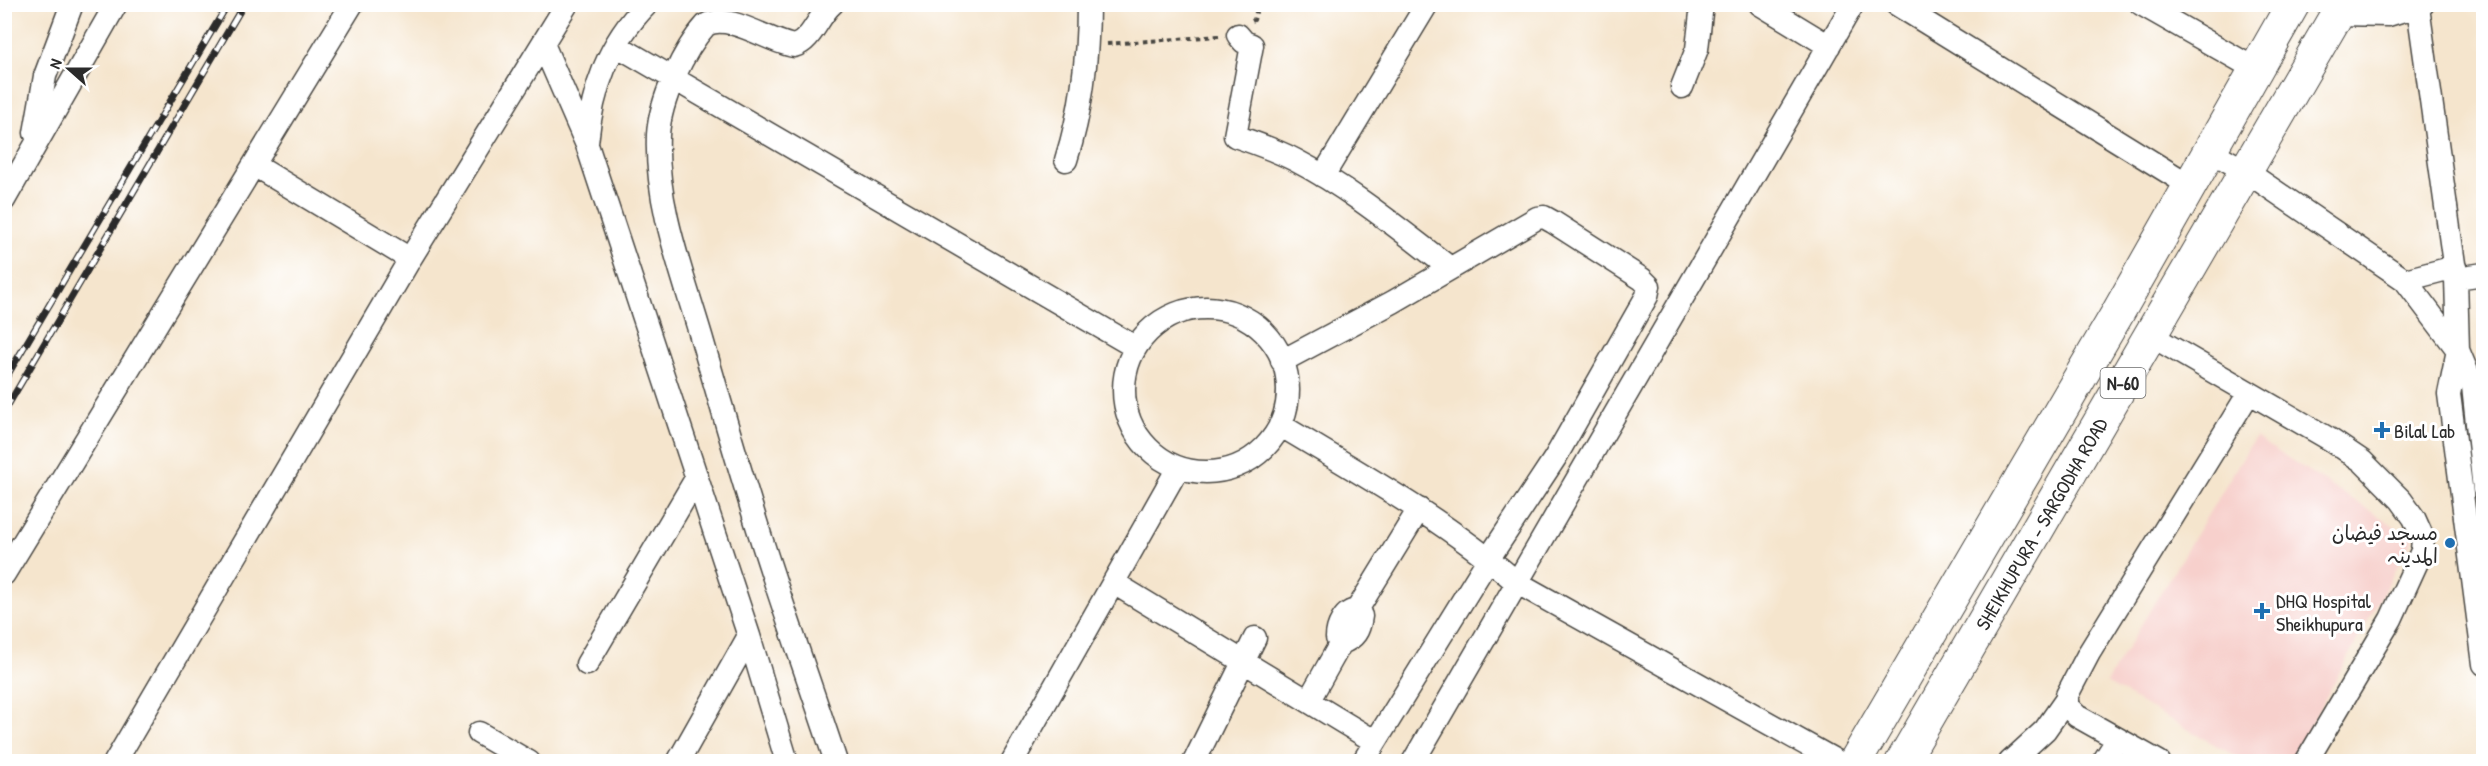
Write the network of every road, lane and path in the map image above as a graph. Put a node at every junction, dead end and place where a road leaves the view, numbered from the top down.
1 (72, 4) edge
2 (116, 4) edge
3 (352, 4) edge
4 (567, 4) edge
5 (647, 4) edge
6 (832, 4) edge
7 (1088, 4) edge
8 (1258, 4) edge
9 (1427, 4) edge
10 (1702, 4) edge
11 (1760, 4) edge
12 (1852, 4) edge
13 (1896, 4) edge
14 (2141, 4) edge
15 (2294, 4) edge
16 (2420, 6) edge
17 (2341, 9) edge
18 (1238, 35) junction
19 (543, 44) junction
20 (616, 45) junction
21 (1088, 45) junction
22 (1829, 45) junction
23 (2257, 70) junction
24 (674, 79) junction
25 (1682, 87) dead end
26 (587, 145) junction
27 (33, 150) junction
28 (2210, 150) junction
29 (1066, 160) dead end
30 (254, 165) junction
31 (2247, 172) junction
32 (11, 173) edge
33 (1323, 176) junction
34 (2189, 185) junction
35 (4, 200) edge
36 (410, 259) junction
37 (1450, 268) junction
38 (2456, 272) junction
39 (2484, 274) edge
40 (2405, 280) junction
41 (2150, 335) junction
42 (1136, 347) junction
43 (2458, 350) junction
44 (1282, 361) junction
45 (2249, 393) junction
46 (1280, 425) junction
47 (1178, 468) junction
48 (697, 477) junction
49 (2484, 489) edge
50 (1419, 509) junction
51 (1489, 558) junction
52 (4, 574) edge
53 (1516, 582) junction
54 (1114, 583) junction
55 (749, 636) junction
56 (1255, 638) dead end
57 (1925, 641) junction
58 (2483, 656) edge
59 (1243, 661) junction
60 (1960, 662) junction
61 (587, 664) dead end
62 (1310, 700) junction
63 (2066, 700) junction
64 (479, 733) dead end
65 (2118, 739) junction
66 (1374, 741) junction
67 (1012, 761) edge
68 (115, 762) edge
69 (529, 762) edge
70 (678, 762) edge
71 (787, 762) edge
72 (836, 762) edge
73 (1194, 762) edge
74 (1363, 762) edge
75 (1413, 762) edge
76 (1838, 762) edge
77 (1855, 762) edge
78 (1902, 762) edge
79 (2010, 762) edge
80 (2103, 762) edge
81 (2158, 762) edge
82 (2306, 762) edge

1 - 27 street
2 - 27 street
3 - 30 street
4 - 19 street
5 - 20 street
6 - 24 street
7 - 21 street
8 - 18 path
9 - 33 street
10 - 25 street
11 - 22 street
12 - 22 street
13 - 34 street
14 - 23 street
15 - 23 highway, SHEIKHUPURA - SARGODHA ROAD / N-60
16 - 17 street
16 - 38 street
17 - 31 highway, SHEIKHUPURA - SARGODHA ROAD / N-60
18 - 21 path
18 - 33 street
19 - 26 street
19 - 36 street
20 - 24 street
20 - 26 street
21 - 29 street
22 - 53 street
23 - 28 highway, SHEIKHUPURA - SARGODHA ROAD / N-60
24 - 42 street
24 - 72 street
26 - 48 street
27 - 32 street
28 - 31 street
28 - 34 highway, SHEIKHUPURA - SARGODHA ROAD / N-60
30 - 36 street
30 - 52 street
31 - 40 street
31 - 41 highway, SHEIKHUPURA - SARGODHA ROAD / N-60
32 - 35 street
33 - 37 street
34 - 57 highway, SHEIKHUPURA - SARGODHA ROAD / N-60
36 - 68 street
37 - 44 street
37 - 51 street
38 - 39 street
38 - 40 street
38 - 43 street
40 - 43 street
41 - 45 street
41 - 60 highway, SHEIKHUPURA - SARGODHA ROAD / N-60
42 - 44 street
42 - 47 street
43 - 49 street
43 - 58 street
44 - 46 street
45 - 63 street
45 - 82 street
46 - 47 street
46 - 50 street
47 - 54 street
48 - 55 street
48 - 61 street
50 - 51 street
50 - 62 street
51 - 53 street
51 - 66 street
53 - 75 street
53 - 76 street
54 - 59 street
54 - 67 street
55 - 70 street
55 - 71 street
56 - 59 street
57 - 60 highway
57 - 77 highway, SHEIKHUPURA - SARGODHA ROAD / N-60
59 - 62 street
59 - 73 street
60 - 78 highway, SHEIKHUPURA - SARGODHA ROAD / N-60
62 - 66 street
63 - 65 street
63 - 79 street
64 - 69 street
65 - 80 street
65 - 81 street
66 - 74 street

